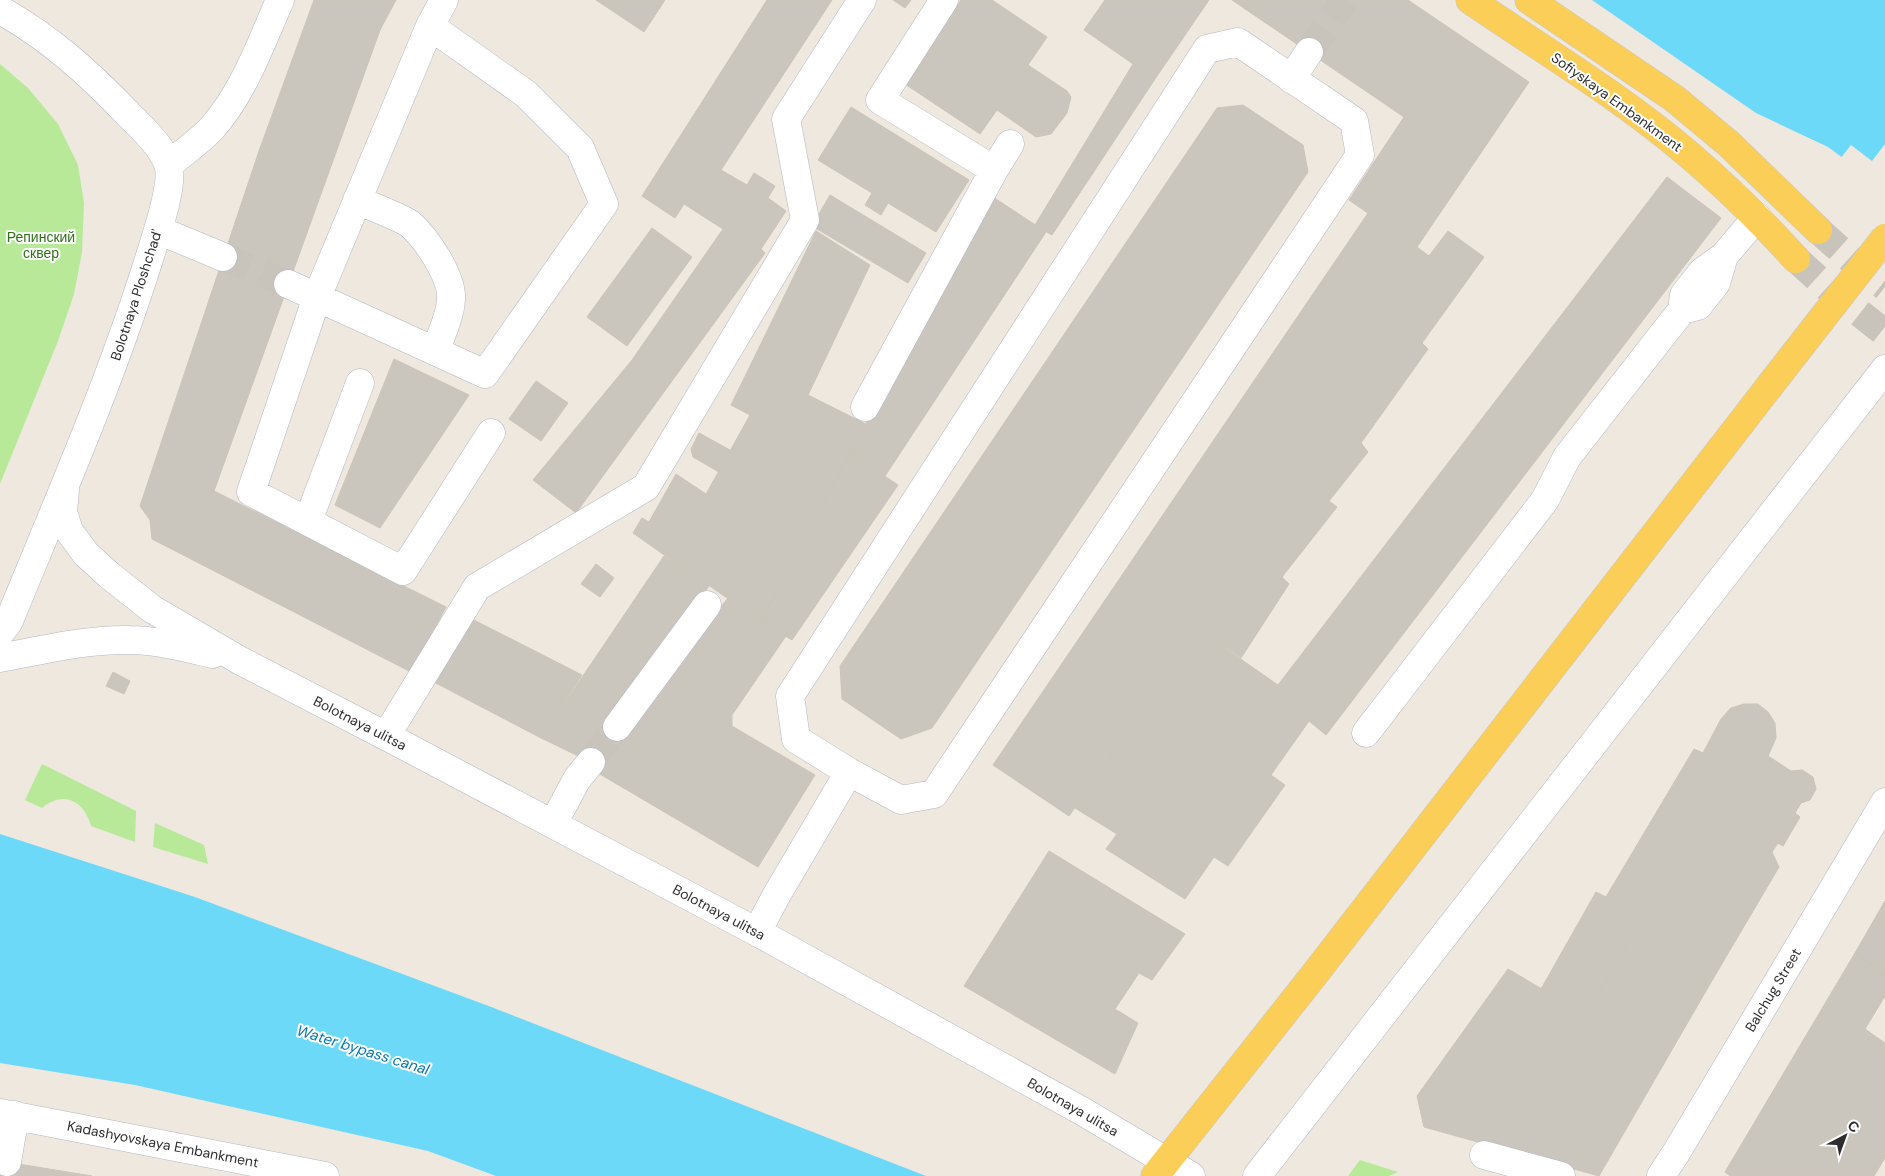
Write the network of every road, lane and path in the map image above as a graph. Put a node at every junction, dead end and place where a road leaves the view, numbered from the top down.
1 (280, 0) edge
2 (444, 0) edge
3 (862, 0) edge
4 (944, 0) edge
5 (1470, 0) edge
6 (1529, 0) edge
7 (0, 10) edge
8 (430, 26) junction
9 (1309, 52) tunnel mouth
10 (1291, 78) junction
11 (1010, 144) dead end
12 (168, 165) junction
13 (994, 170) junction
14 (357, 200) junction
15 (1757, 217) junction
16 (158, 230) junction
17 (1818, 230) tunnel mouth
18 (1885, 238) edge
19 (224, 257) tunnel mouth
20 (1796, 259) tunnel mouth
21 (288, 284) tunnel mouth
22 (317, 297) junction
23 (435, 351) junction
24 (1885, 369) edge
25 (360, 383) dead end
26 (865, 407) dead end
27 (491, 433) dead end
28 (64, 490) junction
29 (308, 521) junction
30 (707, 605) dead end
31 (0, 633) edge
32 (0, 658) edge
33 (239, 660) junction
34 (617, 727) tunnel mouth
35 (1366, 733) dead end
36 (386, 736) junction
37 (591, 762) tunnel mouth
38 (849, 772) junction
39 (1885, 802) edge
40 (553, 824) junction
41 (757, 932) junction
42 (7, 1114) edge
43 (1484, 1154) dead end
44 (7, 1162) dead end
45 (1161, 1169) edge
46 (325, 1176) edge
47 (1191, 1176) edge
48 (1257, 1176) edge
49 (1561, 1176) edge
50 (1660, 1176) edge

1 - 12 street
2 - 8 street
3 - 36 street
4 - 13 street
5 - 15 main road, Sofiyskaya Embankment
6 - 17 main road
7 - 12 street
8 - 14 street
8 - 23 street
9 - 10 street
10 - 38 street
10 - 38 street
11 - 13 street
12 - 16 street, Bolotnaya Ploshchad'
13 - 26 street
14 - 22 street
14 - 23 street
15 - 20 main road, Sofiyskaya Embankment
15 - 35 street
16 - 19 street
16 - 28 street, Bolotnaya Ploshchad'
18 - 45 main road, bridge
21 - 22 street
22 - 23 street
22 - 29 street
24 - 48 street
25 - 29 street
27 - 29 street
28 - 31 street, Bolotnaya Ploshchad'
28 - 33 street, Bolotnaya ulitsa
30 - 34 street
32 - 33 street, Bolotnaya ulitsa
33 - 36 street, Bolotnaya ulitsa
36 - 40 street, Bolotnaya ulitsa
37 - 40 street
38 - 41 street
39 - 50 street, Balchug Street
40 - 41 street, Bolotnaya ulitsa
41 - 45 street, Bolotnaya ulitsa
42 - 44 street
42 - 46 street, Kadashyovskaya Embankment
43 - 49 street
45 - 47 street, Bolotnaya ulitsa

